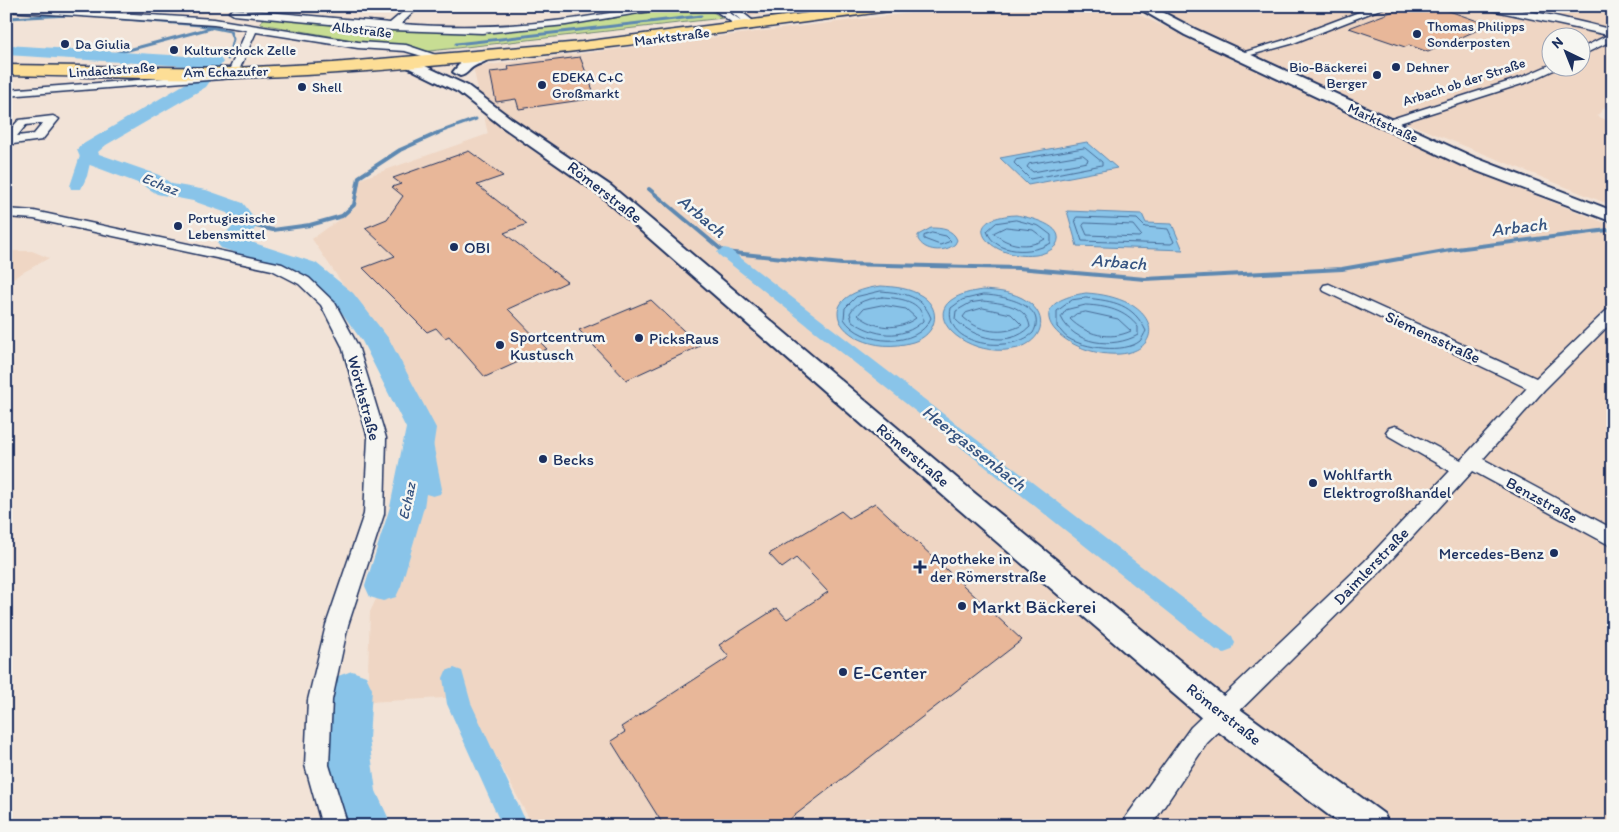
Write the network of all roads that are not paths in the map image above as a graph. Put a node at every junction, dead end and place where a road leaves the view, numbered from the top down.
1 (416, 6) edge
2 (677, 6) edge
3 (713, 6) edge
4 (728, 6) edge
5 (854, 6) edge
6 (897, 6) edge
7 (1135, 6) edge
8 (1141, 6) edge
9 (1384, 6) edge
10 (1476, 6) edge
11 (6, 8) edge
12 (47, 8) edge
13 (225, 12) edge
14 (1158, 16) junction
15 (742, 23) junction
16 (392, 27) junction
17 (249, 31) junction
18 (1613, 34) edge
19 (1592, 46) edge
20 (1240, 55) junction
21 (484, 57) junction
22 (446, 60) junction
23 (415, 61) junction
24 (6, 63) edge
25 (6, 70) edge
26 (230, 72) junction
27 (1542, 72) edge
28 (200, 74) junction
29 (462, 80) junction
30 (6, 93) edge
31 (1386, 124) junction
32 (6, 213) edge
33 (1613, 217) edge
34 (1329, 288) dead end
35 (1612, 314) edge
36 (1538, 386) junction
37 (1396, 432) dead end
38 (1467, 466) junction
39 (1613, 539) edge
40 (1222, 715) junction
41 (335, 826) edge
42 (1135, 826) edge
43 (1372, 826) edge

1 - 16 street
2 - 16 street, Albstraße
3 - 15 street
4 - 15 street
5 - 15 main road, Marktstraße
6 - 15 main road, Marktstraße
7 - 14 main road, Marktstraße
8 - 14 main road, Marktstraße
9 - 20 street
10 - 18 street
11 - 12 street, Albstraße
12 - 13 street, Albstraße
13 - 16 street, Albstraße
13 - 17 street, Albstraße
13 - 17 street
14 - 20 main road, Marktstraße
15 - 21 main road, Marktstraße
15 - 23 main road, Marktstraße
17 - 23 street, Albstraße
17 - 23 street, Albstraße
17 - 26 street
18 - 19 street
20 - 31 main road, Marktstraße
21 - 22 main road, Marktstraße
21 - 29 main road
22 - 23 main road, Am Echazufer
22 - 29 main road, Römerstraße
23 - 26 main road, Am Echazufer
23 - 26 main road, Am Echazufer
23 - 29 main road
24 - 28 main road, Am Echazufer
25 - 28 main road, Am Echazufer
26 - 28 main road, Am Echazufer
27 - 31 street, Arbach ob der Straße
28 - 30 street, Lindachstraße
29 - 40 main road, Römerstraße
31 - 33 main road, Marktstraße
32 - 41 street, Wörthstraße
34 - 36 street, Siemensstraße
35 - 36 street, Daimlerstraße
36 - 38 street, Daimlerstraße
37 - 38 street, Benzstraße
38 - 39 street, Benzstraße
38 - 40 street, Daimlerstraße
40 - 42 street, Daimlerstraße
40 - 43 main road, Römerstraße

